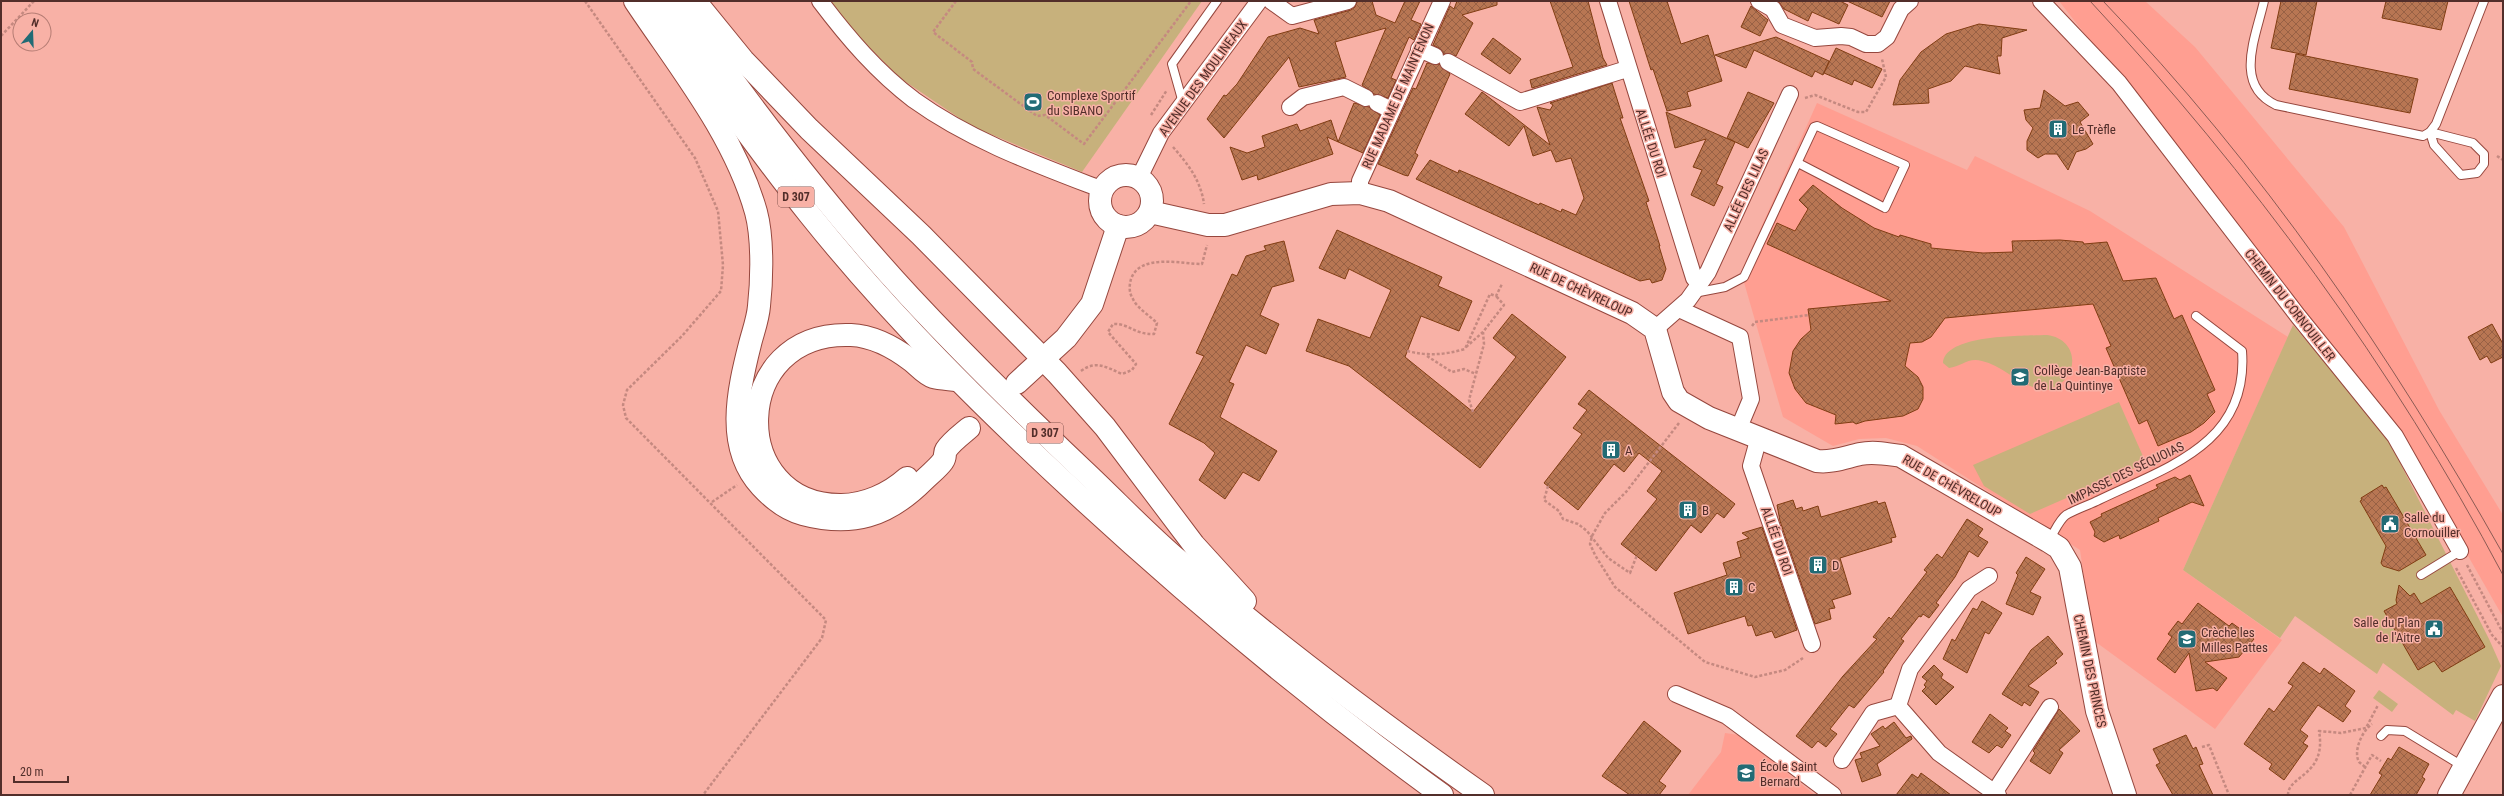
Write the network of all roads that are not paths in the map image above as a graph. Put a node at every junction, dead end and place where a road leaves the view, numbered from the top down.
1 (635, 1) edge
2 (652, 1) edge
3 (676, 1) edge
4 (695, 1) edge
5 (820, 1) edge
6 (1217, 1) edge
7 (1258, 1) edge
8 (1271, 1) edge
9 (1348, 1) edge
10 (1442, 1) edge
11 (1608, 1) edge
12 (1759, 1) edge
13 (1910, 1) edge
14 (2041, 1) edge
15 (2264, 1) edge
16 (2484, 1) edge
17 (1419, 49) junction
18 (1627, 69) junction
19 (1795, 96) road end
20 (1183, 103) junction
21 (1378, 104) junction
22 (1290, 107) dead end
23 (2430, 132) junction
24 (1798, 163) junction
25 (1139, 178) junction
26 (1102, 190) junction
27 (1360, 193) junction
28 (1150, 212) junction
29 (1118, 226) junction
30 (1696, 288) junction
31 (1679, 309) junction
32 (2196, 316) dead end
33 (1655, 329) junction
34 (1049, 367) junction
35 (958, 380) junction
36 (1017, 383) dead end
37 (969, 428) dead end
38 (1738, 430) junction
39 (1759, 436) junction
40 (946, 450) junction
41 (2048, 541) junction
42 (2455, 554) joint
43 (2070, 567) joint
44 (2420, 575) dead end
45 (1989, 576) dead end
46 (1812, 644) road end
47 (1290, 651) junction
48 (1676, 694) dead end
49 (2503, 696) edge
50 (1898, 706) junction
51 (2050, 707) dead end
52 (2381, 736) dead end
53 (1842, 760) dead end
54 (2465, 767) junction
55 (1996, 794) edge
56 (1442, 795) edge
57 (1483, 795) edge
58 (1833, 795) edge
59 (2125, 795) edge
60 (2449, 795) edge

1 - 40 main road
2 - 35 main road, D 307
3 - 47 main road, D 307
4 - 34 main road
5 - 26 street
6 - 20 lane
7 - 20 street, AVENUE DES MOULINEAUX
8 - 9 street
10 - 17 street, RUE MADAME DE MAINTENON
11 - 18 street, ALLÉE DU ROI
12 - 13 street
14 - 42 street, CHEMIN DU CORNOUILLER
15 - 23 lane
16 - 23 lane
17 - 18 street
17 - 21 street, RUE MADAME DE MAINTENON
18 - 30 street, ALLÉE DU ROI
19 - 30 street, ALLÉE DES LILAS
20 - 25 street, AVENUE DES MOULINEAUX
21 - 22 street
21 - 27 street, RUE MADAME DE MAINTENON
23 - 23 lane
24 - 24 lane
24 - 30 lane
25 - 26 main road
25 - 28 main road
26 - 29 main road
27 - 28 main road, RUE DE CHÈVRELOUP
27 - 33 main road, RUE DE CHÈVRELOUP
28 - 29 main road
29 - 34 main road
30 - 31 street, ALLÉE DES LILAS
31 - 33 street, ALLÉE DES LILAS
31 - 38 street
32 - 41 lane, IMPASSE DES SÉQUOIAS
33 - 38 main road, RUE DE CHÈVRELOUP
34 - 36 main road
34 - 47 main road
35 - 40 main road
35 - 56 main road, D 307
37 - 40 main road
38 - 39 main road, RUE DE CHÈVRELOUP
39 - 41 main road, RUE DE CHÈVRELOUP
39 - 46 street, ALLÉE DU ROI
41 - 43 main road, RUE DE CHÈVRELOUP
42 - 44 lane
43 - 59 main road, CHEMIN DES PRINCES
45 - 50 street
47 - 57 main road, D 307
48 - 58 street
49 - 54 main road
50 - 53 street
50 - 55 street
51 - 55 street
52 - 54 lane
54 - 60 main road

